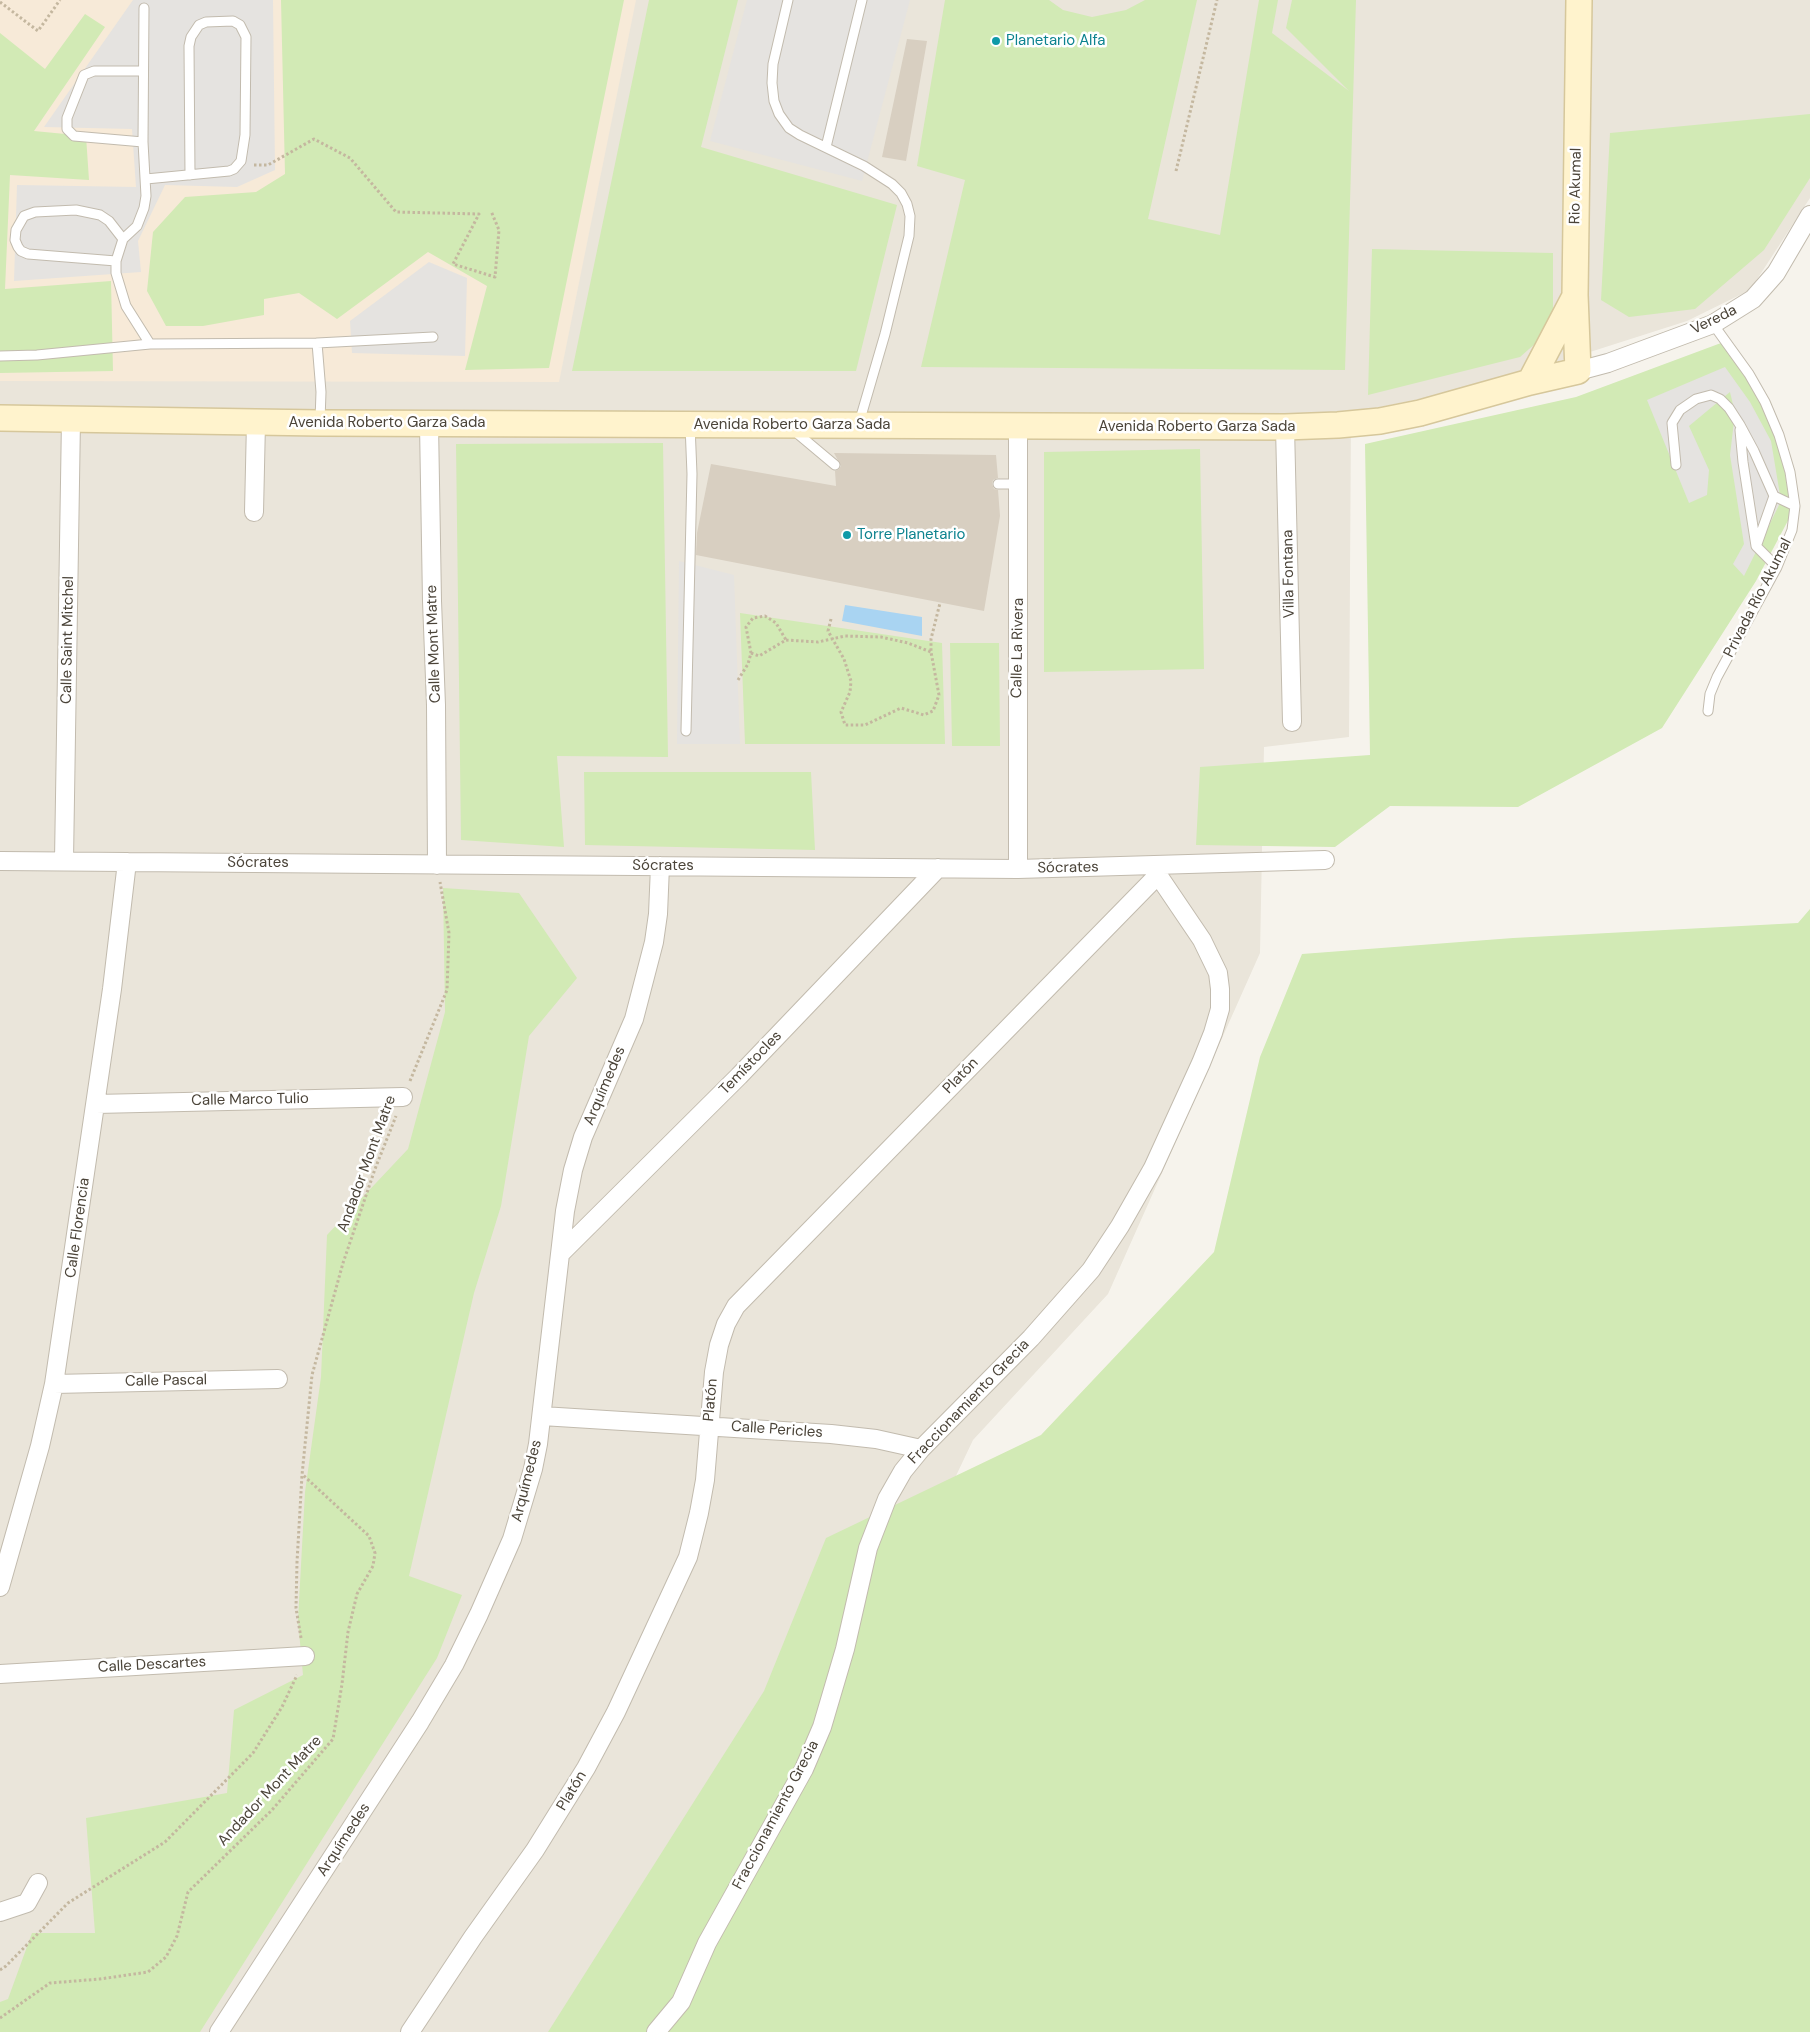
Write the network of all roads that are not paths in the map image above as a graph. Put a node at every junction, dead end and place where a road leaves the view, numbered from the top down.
1 (788, 0) edge
2 (862, 0) edge
3 (1579, 0) edge
4 (144, 8) dead end
5 (143, 71) junction
6 (143, 142) junction
7 (826, 147) junction
8 (190, 175) junction
9 (146, 179) junction
10 (1810, 215) edge
11 (123, 239) junction
12 (116, 261) junction
13 (1575, 296) junction
14 (1713, 324) junction
15 (433, 337) dead end
16 (316, 343) junction
17 (150, 344) junction
18 (0, 356) edge
19 (1578, 372) junction
20 (1530, 382) junction
21 (0, 418) edge
22 (71, 419) junction
23 (256, 422) junction
24 (320, 423) junction
25 (429, 424) junction
26 (690, 425) junction
27 (1740, 425) junction
28 (796, 426) junction
29 (858, 426) junction
30 (1018, 426) junction
31 (1285, 427) junction
32 (835, 465) dead end
33 (1676, 465) dead end
34 (998, 484) dead end
35 (1018, 484) junction
36 (1774, 496) junction
37 (1795, 506) junction
38 (254, 512) dead end
39 (1756, 546) junction
40 (1776, 567) junction
41 (1708, 711) dead end
42 (1292, 722) dead end
43 (686, 732) dead end
44 (64, 860) junction
45 (1325, 860) dead end
46 (0, 861) edge
47 (127, 862) junction
48 (437, 864) junction
49 (660, 866) junction
50 (938, 868) junction
51 (1018, 869) junction
52 (1157, 870) junction
53 (404, 1097) road end
54 (96, 1104) junction
55 (560, 1254) junction
56 (278, 1379) dead end
57 (54, 1384) junction
58 (542, 1416) junction
59 (709, 1426) junction
60 (921, 1449) junction
61 (0, 1587) edge
62 (305, 1656) road end
63 (0, 1674) edge
64 (38, 1883) dead end
65 (0, 1912) edge
66 (219, 2032) edge
67 (410, 2032) edge
68 (656, 2032) edge

1 - 7 lane
2 - 7 lane
3 - 13 street, Rio Akumal
4 - 5 lane
5 - 6 lane
5 - 6 lane
6 - 9 lane
7 - 29 lane
8 - 8 lane
8 - 9 lane
9 - 11 lane
10 - 14 street, Vereda
11 - 12 lane
11 - 12 lane
12 - 17 lane
13 - 19 street, Rio Akumal
13 - 20 street
14 - 19 street, Vereda
14 - 37 lane, Privada Río Akumal
15 - 16 lane
16 - 17 lane
16 - 24 lane
17 - 18 lane
19 - 20 street, Avenida Roberto Garza Sada
20 - 31 street, Avenida Roberto Garza Sada
21 - 22 street, Avenida Roberto Garza Sada
22 - 23 street, Avenida Roberto Garza Sada
22 - 44 street, Calle Saint Mitchel
23 - 24 street, Avenida Roberto Garza Sada
23 - 38 street
24 - 25 street, Avenida Roberto Garza Sada
25 - 26 street, Avenida Roberto Garza Sada
25 - 48 street, Calle Mont Matre
26 - 28 street, Avenida Roberto Garza Sada
26 - 43 lane
27 - 33 lane
27 - 36 lane
27 - 39 lane
28 - 29 street, Avenida Roberto Garza Sada
28 - 32 lane
29 - 30 street, Avenida Roberto Garza Sada
30 - 31 street, Avenida Roberto Garza Sada
30 - 35 street, Calle La Rivera
31 - 42 street, Villa Fontana
34 - 35 lane
35 - 51 street, Calle La Rivera
36 - 37 lane
36 - 39 lane
37 - 40 lane, Privada Río Akumal
39 - 40 lane
40 - 41 lane, Privada Río Akumal
44 - 46 street, Sócrates
44 - 47 street, Sócrates
45 - 52 street, Sócrates
47 - 48 street, Sócrates
47 - 54 street, Calle Florencia
48 - 49 street, Sócrates
49 - 50 street, Sócrates
49 - 55 street, Arquímedes
50 - 51 street, Sócrates
50 - 55 street, Temístocles
51 - 52 street, Sócrates
52 - 59 street, Platón
52 - 60 street, Fraccionamiento Grecia
53 - 54 street, Calle Marco Tulio
54 - 57 street, Calle Florencia
55 - 58 street, Arquímedes
56 - 57 street, Calle Pascal
57 - 61 street, Calle Florencia
58 - 59 street, Calle Pericles
58 - 66 street, Arquímedes
59 - 60 street, Calle Pericles
59 - 67 street, Platón
60 - 68 street, Fraccionamiento Grecia
62 - 63 street, Calle Descartes
64 - 65 street

